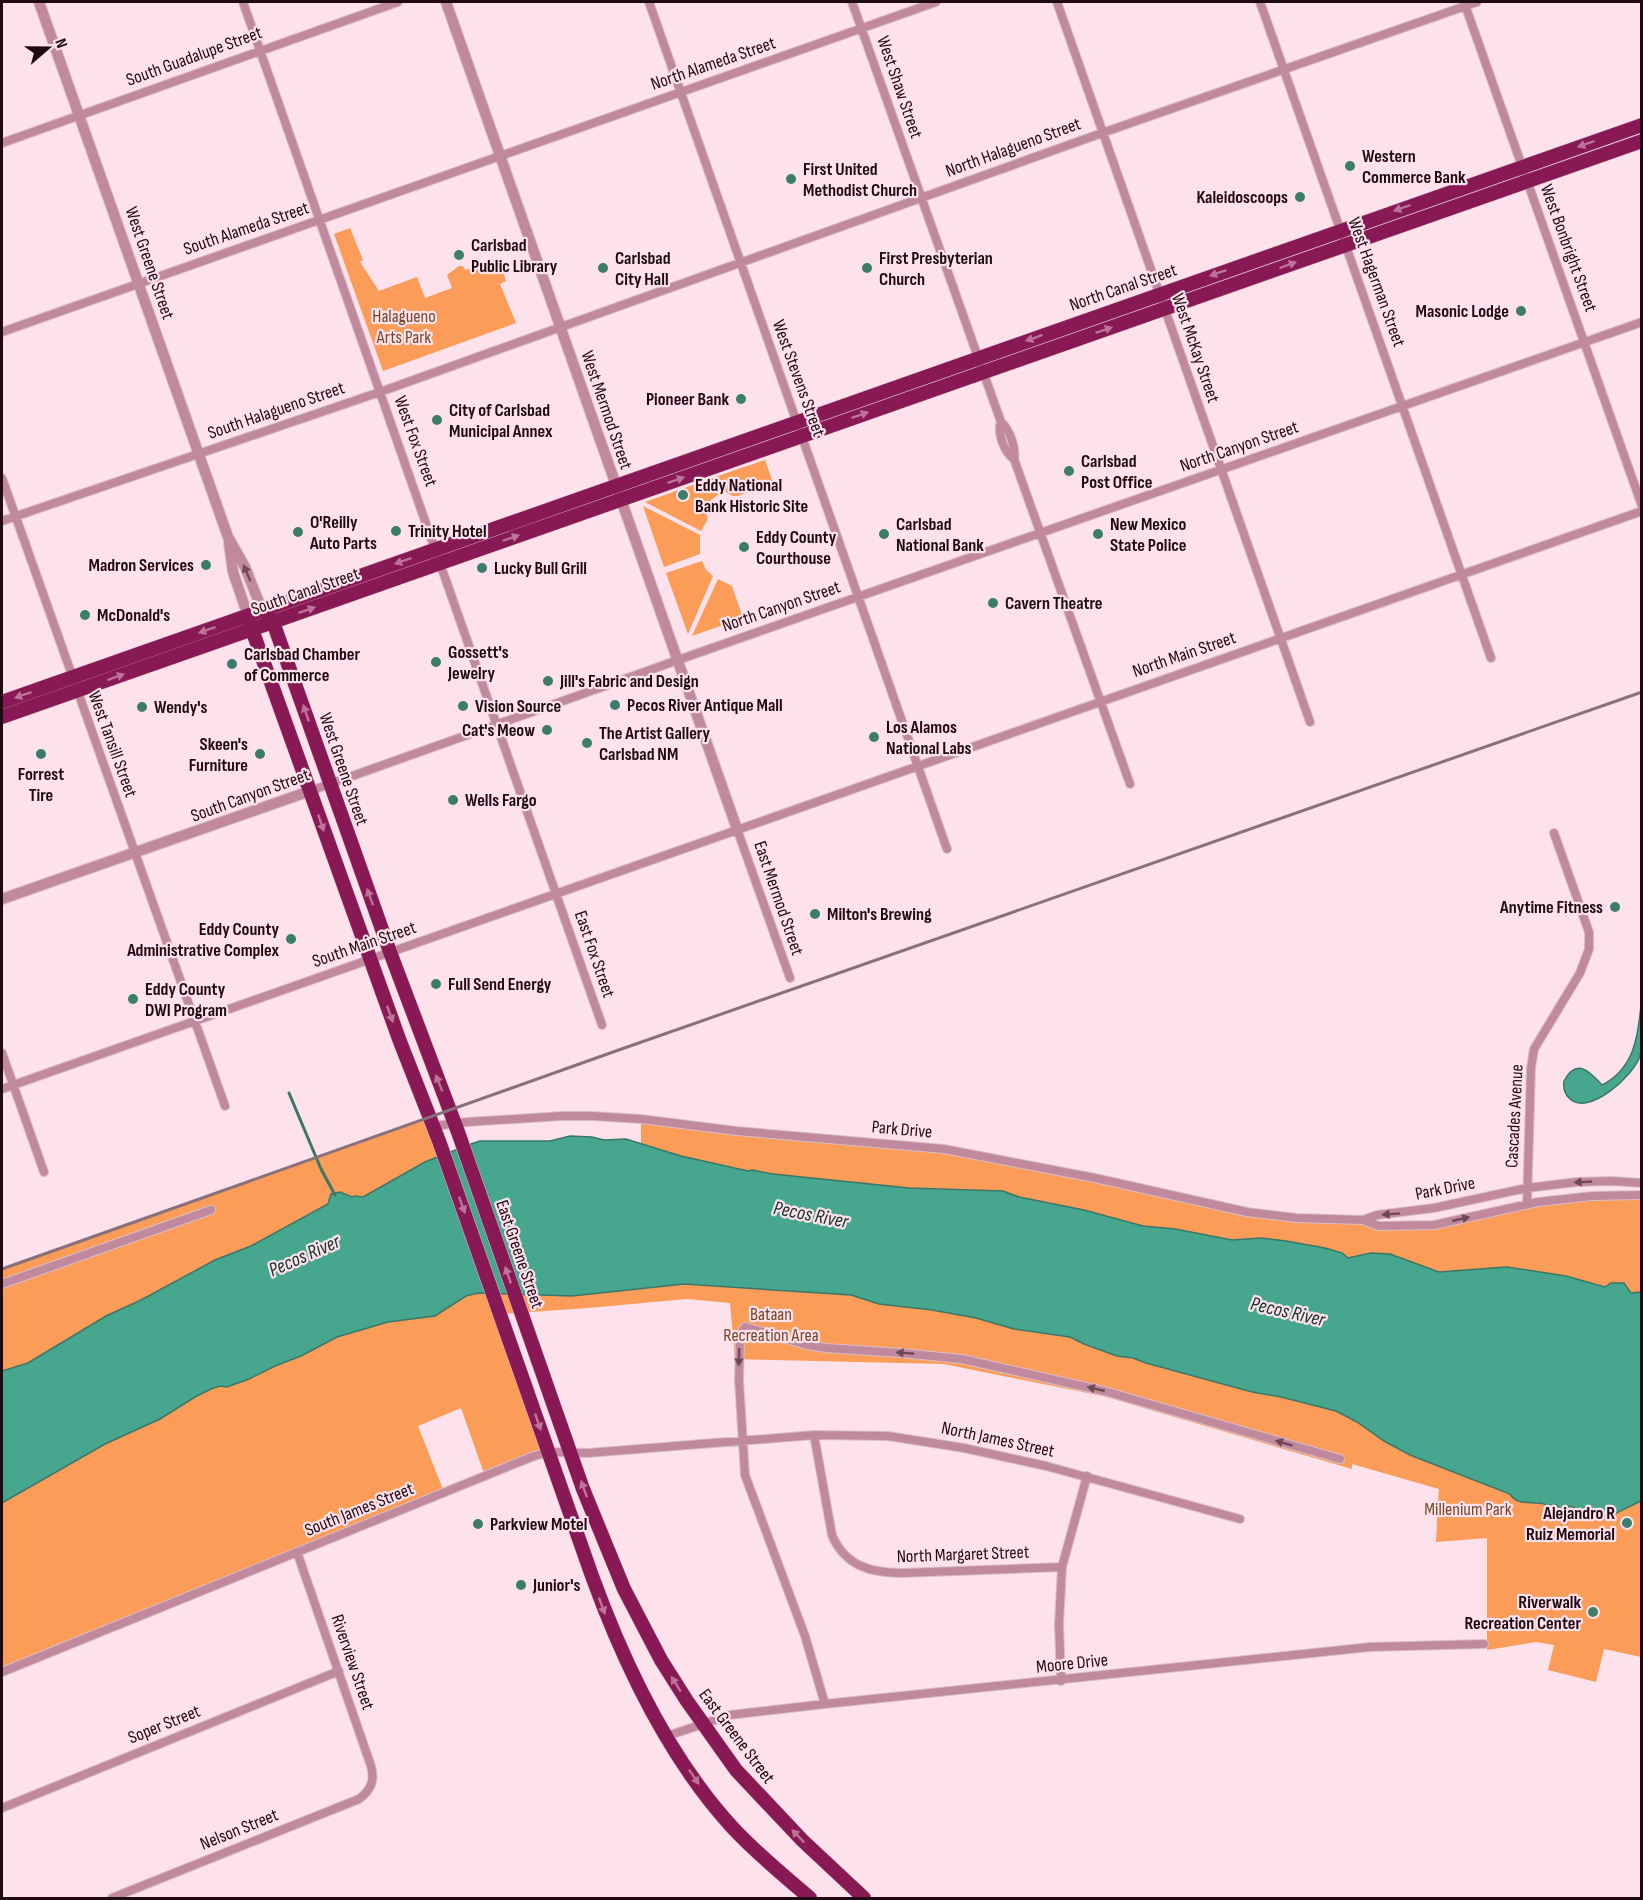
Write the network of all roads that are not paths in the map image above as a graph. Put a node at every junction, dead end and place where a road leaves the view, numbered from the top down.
1 (39, 2) edge
2 (243, 2) edge
3 (398, 2) edge
4 (446, 2) edge
5 (649, 2) edge
6 (852, 2) edge
7 (936, 2) edge
8 (1057, 2) edge
9 (1260, 2) edge
10 (1477, 2) edge
11 (1464, 4) edge
12 (862, 28) junction
13 (261, 50) junction
14 (1284, 69) junction
15 (681, 92) junction
16 (79, 115) junction
17 (1641, 124) edge
18 (1102, 133) junction
19 (1641, 141) edge
20 (2, 143) edge
21 (501, 156) junction
22 (1522, 166) junction
23 (1527, 181) junction
24 (921, 197) junction
25 (320, 219) junction
26 (1341, 230) junction
27 (1346, 244) junction
28 (740, 262) junction
29 (139, 283) junction
30 (1159, 293) junction
31 (1165, 309) junction
32 (1641, 322) edge
33 (561, 327) junction
34 (2, 332) edge
35 (1584, 342) junction
36 (979, 357) junction
37 (983, 372) junction
38 (380, 392) junction
39 (1403, 406) junction
40 (797, 422) junction
41 (802, 436) junction
42 (198, 453) junction
43 (1222, 470) junction
44 (2, 478) edge
45 (616, 485) junction
46 (621, 499) junction
47 (1641, 506) edge
48 (1641, 511) edge
49 (15, 517) junction
50 (2, 521) edge
51 (1040, 533) junction
52 (228, 537) junction
53 (439, 556) junction
54 (1462, 574) junction
55 (859, 597) junction
56 (262, 610) junction
57 (273, 622) junction
58 (250, 623) junction
59 (1281, 638) junction
60 (1491, 658) dead end
61 (678, 660) junction
62 (74, 684) junction
63 (1100, 701) junction
64 (2, 702) edge
65 (2, 717) edge
66 (1310, 722) dead end
67 (497, 726) junction
68 (918, 765) junction
69 (330, 784) junction
70 (1130, 784) dead end
71 (310, 791) junction
72 (737, 829) junction
73 (1554, 833) dead end
74 (947, 849) dead end
75 (135, 854) junction
76 (556, 893) junction
77 (2, 899) edge
78 (390, 952) junction
79 (370, 959) junction
80 (790, 978) dead end
81 (195, 1021) junction
82 (602, 1025) dead end
83 (2, 1053) edge
84 (13, 1085) junction
85 (2, 1089) edge
86 (225, 1106) dead end
87 (456, 1124) junction
88 (434, 1126) junction
89 (44, 1172) dead end
90 (1641, 1183) edge
91 (1527, 1188) junction
92 (1641, 1195) edge
93 (1527, 1204) junction
94 (211, 1210) dead end
95 (1363, 1220) junction
96 (2, 1284) edge
97 (814, 1435) junction
98 (743, 1439) junction
99 (549, 1452) junction
100 (570, 1453) junction
101 (1340, 1459) dead end
102 (1088, 1476) junction
103 (1240, 1519) dead end
104 (297, 1552) junction
105 (1062, 1567) junction
106 (616, 1569) junction
107 (592, 1576) junction
108 (1484, 1644) dead end
109 (339, 1671) junction
110 (2, 1672) edge
111 (1061, 1681) junction
112 (825, 1704) junction
113 (702, 1724) junction
114 (667, 1736) junction
115 (373, 1783) joint
116 (2, 1808) edge
117 (112, 1899) edge
118 (810, 1899) edge
119 (864, 1899) edge

1 - 16 street, West Greene Street
2 - 13 street, West Fox Street
3 - 13 street, South Guadalupe Street
4 - 21 street, West Mermod Street
5 - 15 street, West Stevens Street
6 - 12 street, West Shaw Street
7 - 12 street, North Alameda Street
8 - 18 street, West McKay Street
9 - 14 street, West Hagerman Street
10 - 11 street, North Halagueno Street
11 - 14 street, North Halagueno Street
11 - 22 street, West Bonbright Street
12 - 15 street, North Alameda Street
12 - 24 street, West Shaw Street
13 - 16 street, South Guadalupe Street
13 - 25 street, West Fox Street
14 - 18 street, North Halagueno Street
14 - 26 street, West Hagerman Street
15 - 21 street, North Alameda Street
15 - 28 street, West Stevens Street
16 - 20 street, South Guadalupe Street
16 - 29 street, West Greene Street
17 -> 22 highway, North Canal Street
18 - 24 street, North Halagueno Street
18 - 30 street, West McKay Street
19 - 23 highway, North Canal Street
21 - 25 street, South Alameda Street
21 - 33 street, West Mermod Street
22 - 23 street, West Bonbright Street
22 -> 26 highway, North Canal Street
23 - 27 highway, North Canal Street
23 - 35 street, West Bonbright Street
24 - 28 street, North Halagueno Street
24 - 36 street, West Shaw Street
25 - 29 street, South Alameda Street
25 - 38 street, West Fox Street
26 - 27 street, West Hagerman Street
26 -> 30 highway, North Canal Street
31 -> 27 highway, North Canal Street
27 - 39 street, West Hagerman Street
28 - 33 street, North Halagueno Street
28 - 40 street, West Stevens Street
29 - 34 street, South Alameda Street
29 - 42 street, West Greene Street
30 - 31 street, West McKay Street
30 -> 36 highway, North Canal Street
37 -> 31 highway, North Canal Street
31 - 43 street, West McKay Street
32 - 35 street, North Canyon Street
33 - 38 street, South Halagueno Street
33 - 45 street, West Mermod Street
35 - 39 street, North Canyon Street
35 - 47 street, West Bonbright Street
36 - 37 street, West Shaw Street
36 - 40 highway, North Canal Street
41 -> 37 highway, North Canal Street
37 - 51 street, West Shaw Street
38 - 42 street, South Halagueno Street
38 - 53 street, West Fox Street
39 - 43 street, North Canyon Street
39 - 54 street, West Hagerman Street
40 - 41 street, West Stevens Street
40 - 45 highway, North Canal Street
46 -> 41 highway, North Canal Street
41 - 55 street, West Stevens Street
42 - 49 street, South Halagueno Street
42 - 52 street, West Greene Street
43 - 51 street, North Canyon Street
43 - 59 street, West McKay Street
44 - 49 street, West Tansill Street
45 - 46 street, West Mermod Street
45 - 53 highway, South Canal Street
53 -> 46 highway, South Canal Street
46 - 61 street, West Mermod Street
48 - 54 street, North Main Street
49 - 50 street, South Halagueno Street
49 - 62 street, West Tansill Street
51 - 55 street, North Canyon Street
51 - 63 street, West Shaw Street
56 -> 52 street, West Greene Street
52 - 58 street, West Greene Street
53 -> 56 highway, South Canal Street
57 -> 53 highway, South Canal Street
53 - 67 street, West Fox Street
54 - 59 street, North Main Street
54 - 60 street, West Hagerman Street
55 - 61 street, North Canyon Street
55 - 68 street, West Stevens Street
56 - 57 highway, West Greene Street
56 - 58 highway, South Canal Street
57 - 58 highway, South Canal Street
69 -> 57 highway, West Greene Street
58 - 62 highway, South Canal Street
58 - 71 highway, West Greene Street
59 - 63 street, North Main Street
59 - 66 street, West McKay Street
61 - 67 street, South Canyon Street
61 - 72 street, West Mermod Street
62 -> 64 highway, South Canal Street
62 - 65 highway, South Canal Street
62 - 75 street, West Tansill Street
63 - 68 street, North Main Street
63 - 70 street, West Shaw Street
67 - 69 street, South Canyon Street
67 - 76 street, West Fox Street
68 - 72 street, North Main Street
68 - 74 street, West Stevens Street
69 - 71 street, South Canyon Street
78 -> 69 highway, West Greene Street
71 - 75 street, South Canyon Street
71 -> 79 highway, West Greene Street
72 - 76 street, South Main Street
72 - 80 street, East Mermod Street
73 - 91 street, Cascades Avenue
75 - 77 street, South Canyon Street
75 - 81 street, West Tansill Street
76 - 78 street, South Main Street
76 - 82 street, East Fox Street
78 - 79 street, South Main Street
87 -> 78 highway, East Greene Street
79 - 81 street, South Main Street
79 -> 88 highway, East Greene Street
81 - 84 street, South Main Street
81 - 86 street, West Tansill Street
83 - 84 street
84 - 85 street, South Main Street
84 - 89 street
87 - 88 street, Park Drive
87 - 95 street, Park Drive
100 -> 87 highway, East Greene Street
88 -> 99 highway, East Greene Street
90 -> 91 street, Park Drive
91 - 93 street, Cascades Avenue
91 -> 95 street, Park Drive
92 - 93 street, Park Drive
95 -> 93 street, Park Drive
94 - 96 street
97 - 98 street, North James Street
97 - 102 street, North James Street
97 - 105 street, North Margaret Street
98 - 100 street, South James Street
101 -> 98 street
98 - 112 street
99 - 100 street, South James Street
99 - 104 street, South James Street
99 - 107 highway, East Greene Street
106 -> 100 highway, East Greene Street
102 - 103 street, North James Street
102 - 105 street
104 - 109 street, Riverview Street
104 - 110 street, South James Street
105 - 111 street
106 - 107 highway
113 -> 106 highway, East Greene Street
107 -> 114 highway, East Greene Street
108 - 111 street, Moore Drive
109 - 115 street, Riverview Street
109 - 116 street, Soper Street
111 - 112 street, Moore Drive
112 - 113 street, Moore Drive
113 - 114 street, Moore Drive
119 -> 113 highway, East Greene Street
114 -> 118 highway, East Greene Street
115 - 117 street, Nelson Street

